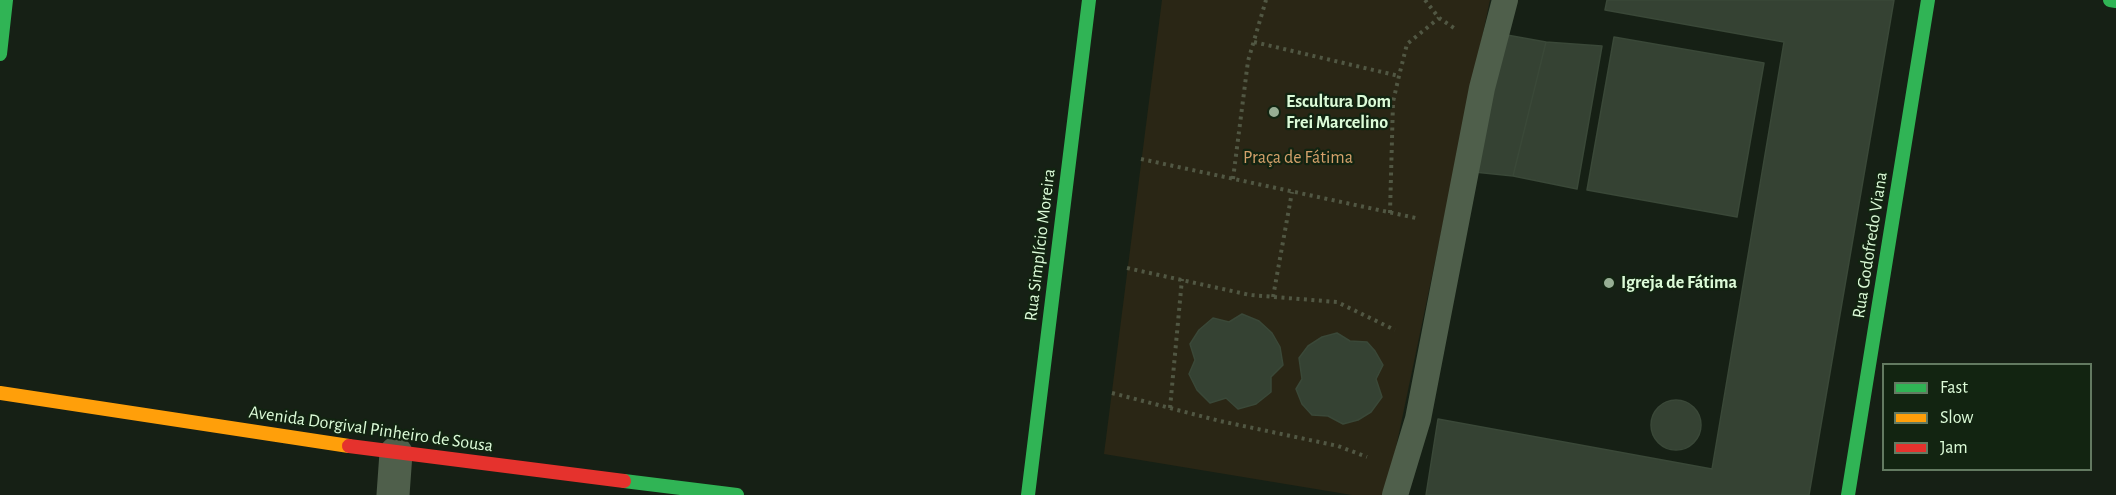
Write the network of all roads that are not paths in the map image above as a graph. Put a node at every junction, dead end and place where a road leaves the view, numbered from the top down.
1 (6, 0) edge
2 (1089, 0) edge
3 (1505, 0) edge
4 (1928, 0) edge
5 (2110, 0) edge
6 (2116, 2) edge
7 (0, 54) edge
8 (0, 393) edge
9 (396, 453) junction
10 (393, 495) edge
11 (737, 495) edge
12 (1028, 495) edge
13 (1395, 495) edge
14 (1848, 495) edge

1 - 7 main road
2 - 12 main road, Rua Simplício Moreira
3 - 13 lane
4 - 14 main road, Rua Godofredo Viana
5 - 6 main road
8 - 9 main road, Avenida Dorgival Pinheiro de Sousa
9 - 10 street
9 - 11 main road, Avenida Dorgival Pinheiro de Sousa

